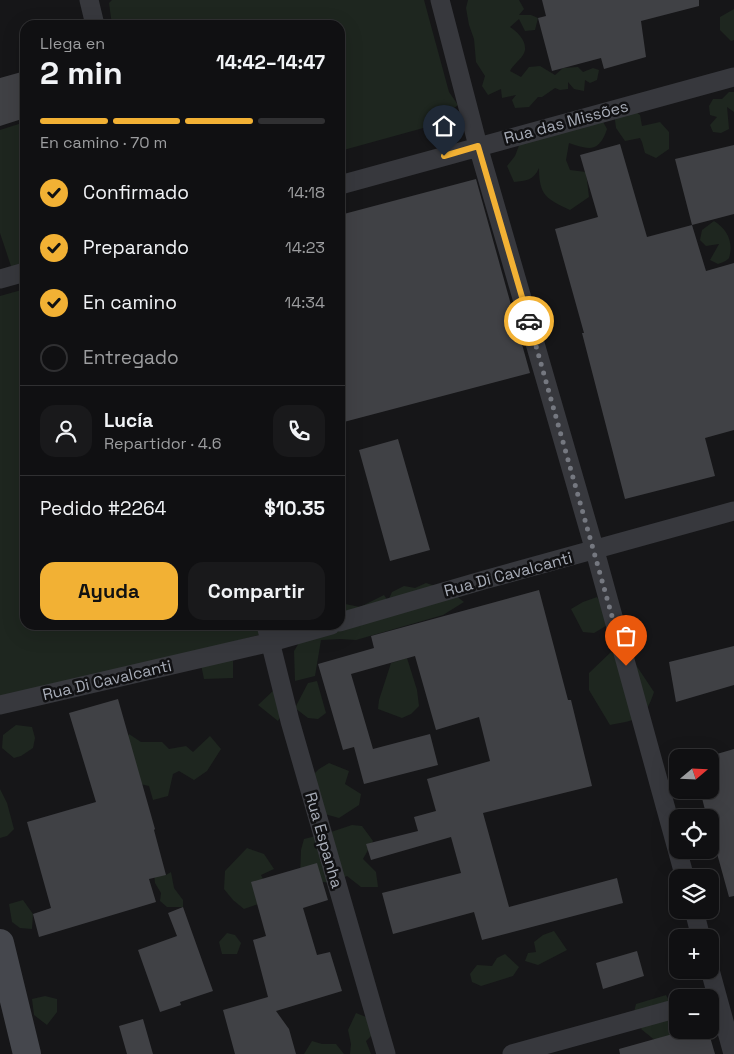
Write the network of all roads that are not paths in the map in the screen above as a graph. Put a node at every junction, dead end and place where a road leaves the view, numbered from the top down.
1 (89, 0) edge
2 (440, 0) edge
3 (94, 20) edge
4 (734, 77) edge
5 (478, 146) junction
6 (345, 184) edge
7 (20, 273) edge
8 (0, 279) edge
9 (734, 511) edge
10 (595, 551) junction
11 (345, 621) edge
12 (296, 630) edge
13 (268, 634) edge
14 (0, 706) edge
15 (683, 869) edge
16 (0, 944) edge
17 (713, 979) edge
18 (720, 997) edge
19 (669, 1010) edge
20 (27, 1054) edge
21 (386, 1054) edge
22 (512, 1054) edge
23 (733, 1054) edge

1 - 3 street
2 - 5 street
4 - 5 street, Rua das Missões
5 - 6 street, Rua das Missões
5 - 10 street
7 - 8 street
9 - 10 street, Rua Di Cavalcanti
10 - 11 street, Rua Di Cavalcanti
10 - 15 street
12 - 13 street, Rua Di Cavalcanti
13 - 14 street, Rua Di Cavalcanti
13 - 21 street, Rua Espanha
16 - 20 main road
17 - 18 street
18 - 23 street
19 - 22 street

